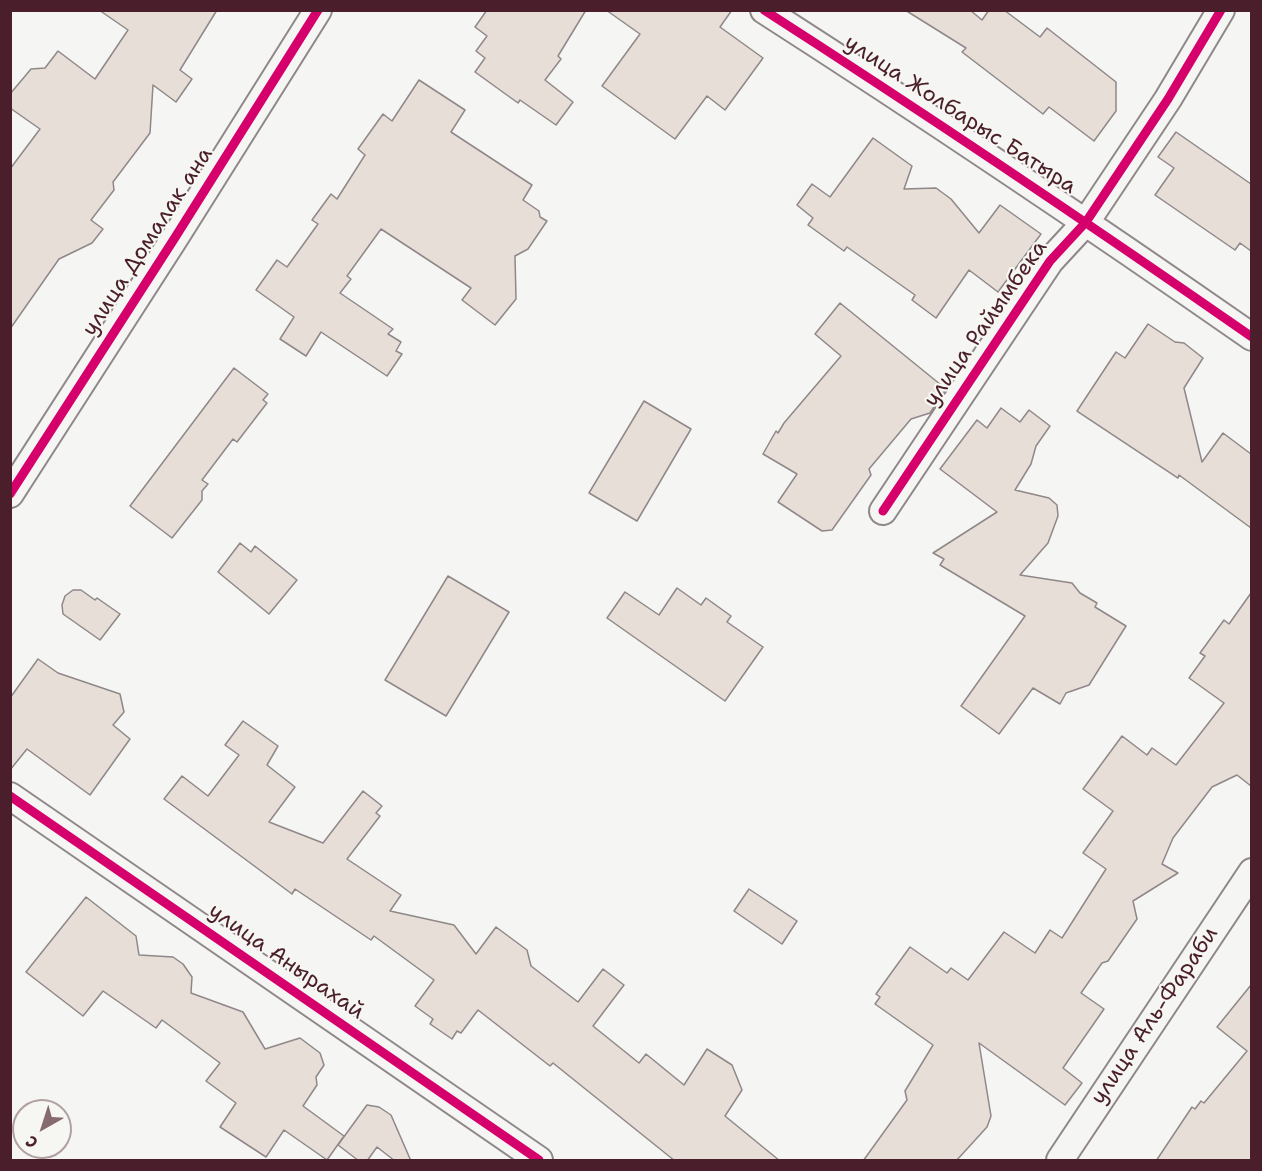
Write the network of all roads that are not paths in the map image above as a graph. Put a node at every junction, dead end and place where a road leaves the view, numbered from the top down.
1 (318, 10) edge
2 (764, 10) edge
3 (1221, 10) edge
4 (1086, 222) junction
5 (1251, 337) edge
6 (10, 494) edge
7 (883, 511) dead end
8 (10, 796) edge
9 (1251, 872) edge
10 (539, 1161) edge
11 (1060, 1161) edge

1 - 6 street, улица Домалак ана
2 - 4 street, улица Жолбарыс Батыра
3 - 4 street, улица Райымбека
4 - 5 street, улица Жолбарыс Батыра
4 - 7 street, улица Райымбека
8 - 10 street, улица Анырахай
9 - 11 street, улица Аль-Фараби

